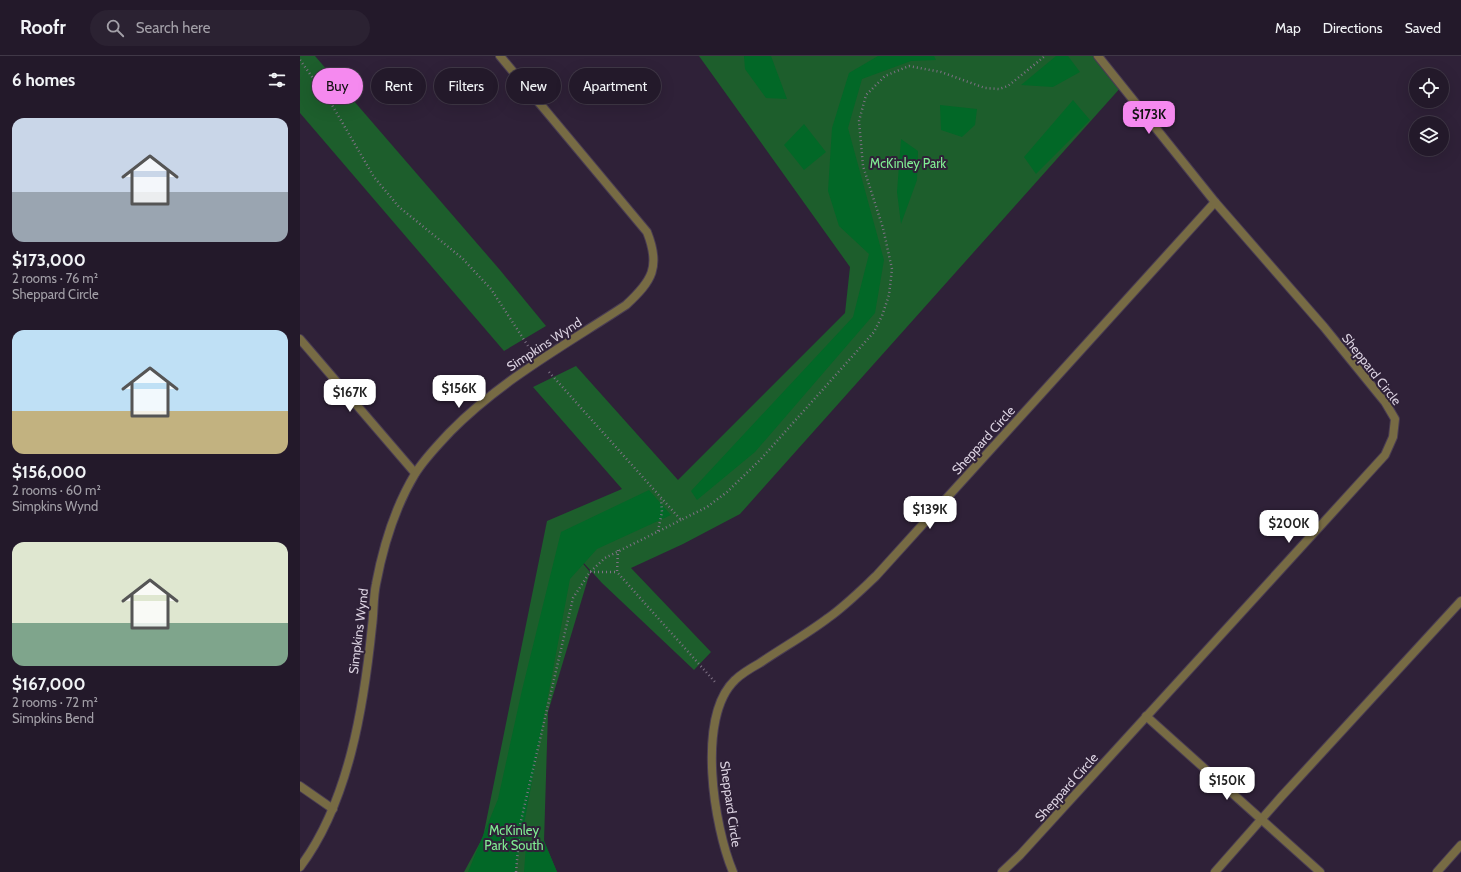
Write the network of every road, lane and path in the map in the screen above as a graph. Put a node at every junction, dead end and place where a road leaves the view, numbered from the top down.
1 (500, 56) edge
2 (1045, 56) edge
3 (1098, 56) edge
4 (300, 60) edge
5 (1215, 202) junction
6 (300, 339) edge
7 (540, 362) junction
8 (415, 473) junction
9 (661, 498) junction
10 (681, 520) junction
11 (658, 531) junction
12 (618, 550) junction
13 (590, 572) junction
14 (616, 572) junction
15 (1461, 601) edge
16 (724, 693) junction
17 (1146, 716) junction
18 (300, 786) edge
19 (333, 809) junction
20 (1262, 819) junction
21 (1461, 845) edge
22 (300, 867) edge
23 (516, 872) edge
24 (733, 872) edge
25 (1002, 872) edge
26 (1215, 872) edge
27 (1320, 872) edge
28 (1437, 872) edge

1 - 7 street, Simpkins Wynd
2 - 10 path
3 - 5 street, Sheppard Circle
4 - 7 path
5 - 16 street, Sheppard Circle
5 - 17 street, Sheppard Circle
6 - 8 street
7 - 8 street, Simpkins Wynd
7 - 9 path
8 - 19 street, Simpkins Wynd
9 - 10 path
9 - 11 path
10 - 11 path
11 - 12 path
12 - 13 path
12 - 14 path
13 - 14 path
13 - 23 path
14 - 16 path
15 - 20 street
16 - 24 street, Sheppard Circle
17 - 20 street
17 - 25 street, Sheppard Circle
18 - 19 street
19 - 22 street, Simpkins Wynd
20 - 26 street
20 - 27 street
21 - 28 street

